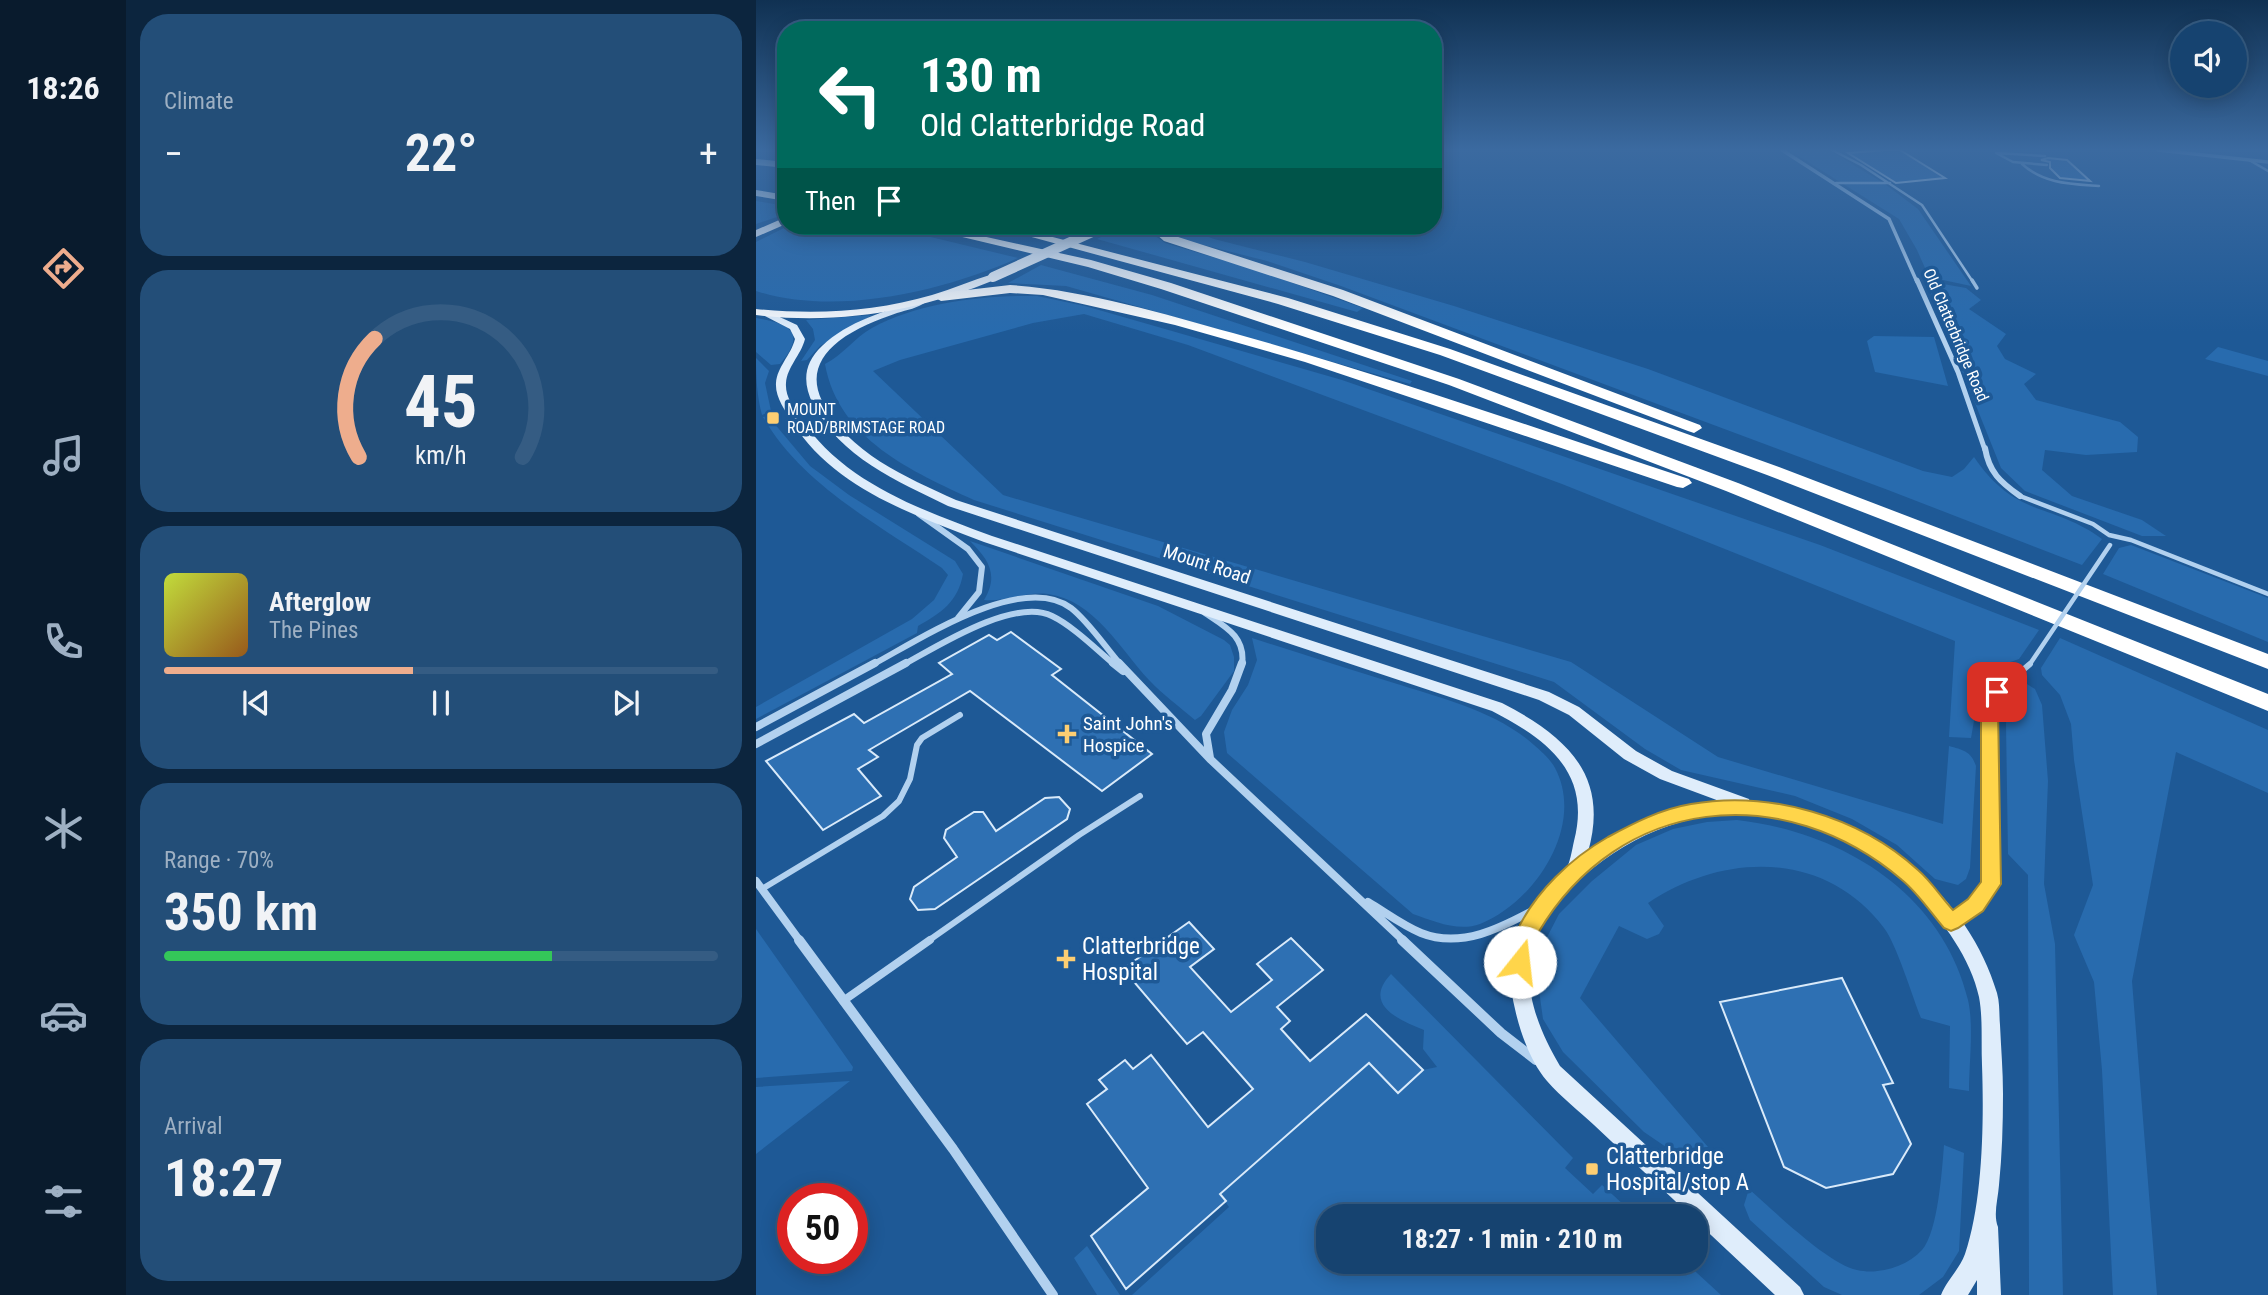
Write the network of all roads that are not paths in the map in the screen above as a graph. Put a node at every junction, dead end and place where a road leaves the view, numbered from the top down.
1 (1878, 210) edge
2 (1926, 210) edge
3 (777, 224) edge
4 (756, 234) edge
5 (962, 235) edge
6 (1032, 235) edge
7 (1085, 235) edge
8 (1164, 235) edge
9 (1977, 288) dead end
10 (941, 297) junction
11 (924, 301) junction
12 (761, 313) edge
13 (2020, 496) joint
14 (911, 509) junction
15 (2109, 535) junction
16 (1930, 567) junction
17 (2059, 580) junction
18 (2268, 594) edge
19 (1201, 610) junction
20 (955, 621) junction
21 (2268, 663) edge
22 (1134, 680) junction
23 (1997, 692) joint
24 (2268, 704) edge
25 (960, 715) dead end
26 (756, 727) edge
27 (756, 744) edge
28 (1210, 759) junction
29 (1140, 796) dead end
30 (1755, 808) junction
31 (1574, 871) junction
32 (759, 885) edge
33 (1358, 896) junction
34 (1547, 903) junction
35 (1951, 922) junction
36 (843, 1001) junction
37 (1553, 1073) junction
38 (1986, 1208) junction
39 (1053, 1295) edge
40 (1792, 1295) edge
41 (1953, 1295) edge
42 (1989, 1295) edge

1 - 13 street, Old Clatterbridge Road
2 - 9 lane
3 - 4 main road
5 - 16 highway
6 - 17 highway
7 - 10 main road, bridge
8 - 17 highway
10 - 11 main road
10 - 16 highway
11 - 12 main road
11 - 30 main road, Mount Road
12 - 14 main road
13 - 15 lane
14 - 19 main road
14 - 20 street
15 - 18 lane
15 - 23 lane, bridge
16 - 24 highway
17 - 21 highway
19 - 28 street
19 - 31 main road
20 - 22 street
20 - 26 street
22 - 27 street
22 - 28 street
23 - 35 street
25 - 32 lane
28 - 33 street
29 - 36 lane
30 - 31 main road
30 - 35 main road
31 - 34 main road
32 - 36 street
33 - 34 street
33 - 37 street
34 - 37 main road
35 - 38 main road
36 - 39 street
37 - 40 main road
38 - 41 main road
38 - 42 main road

